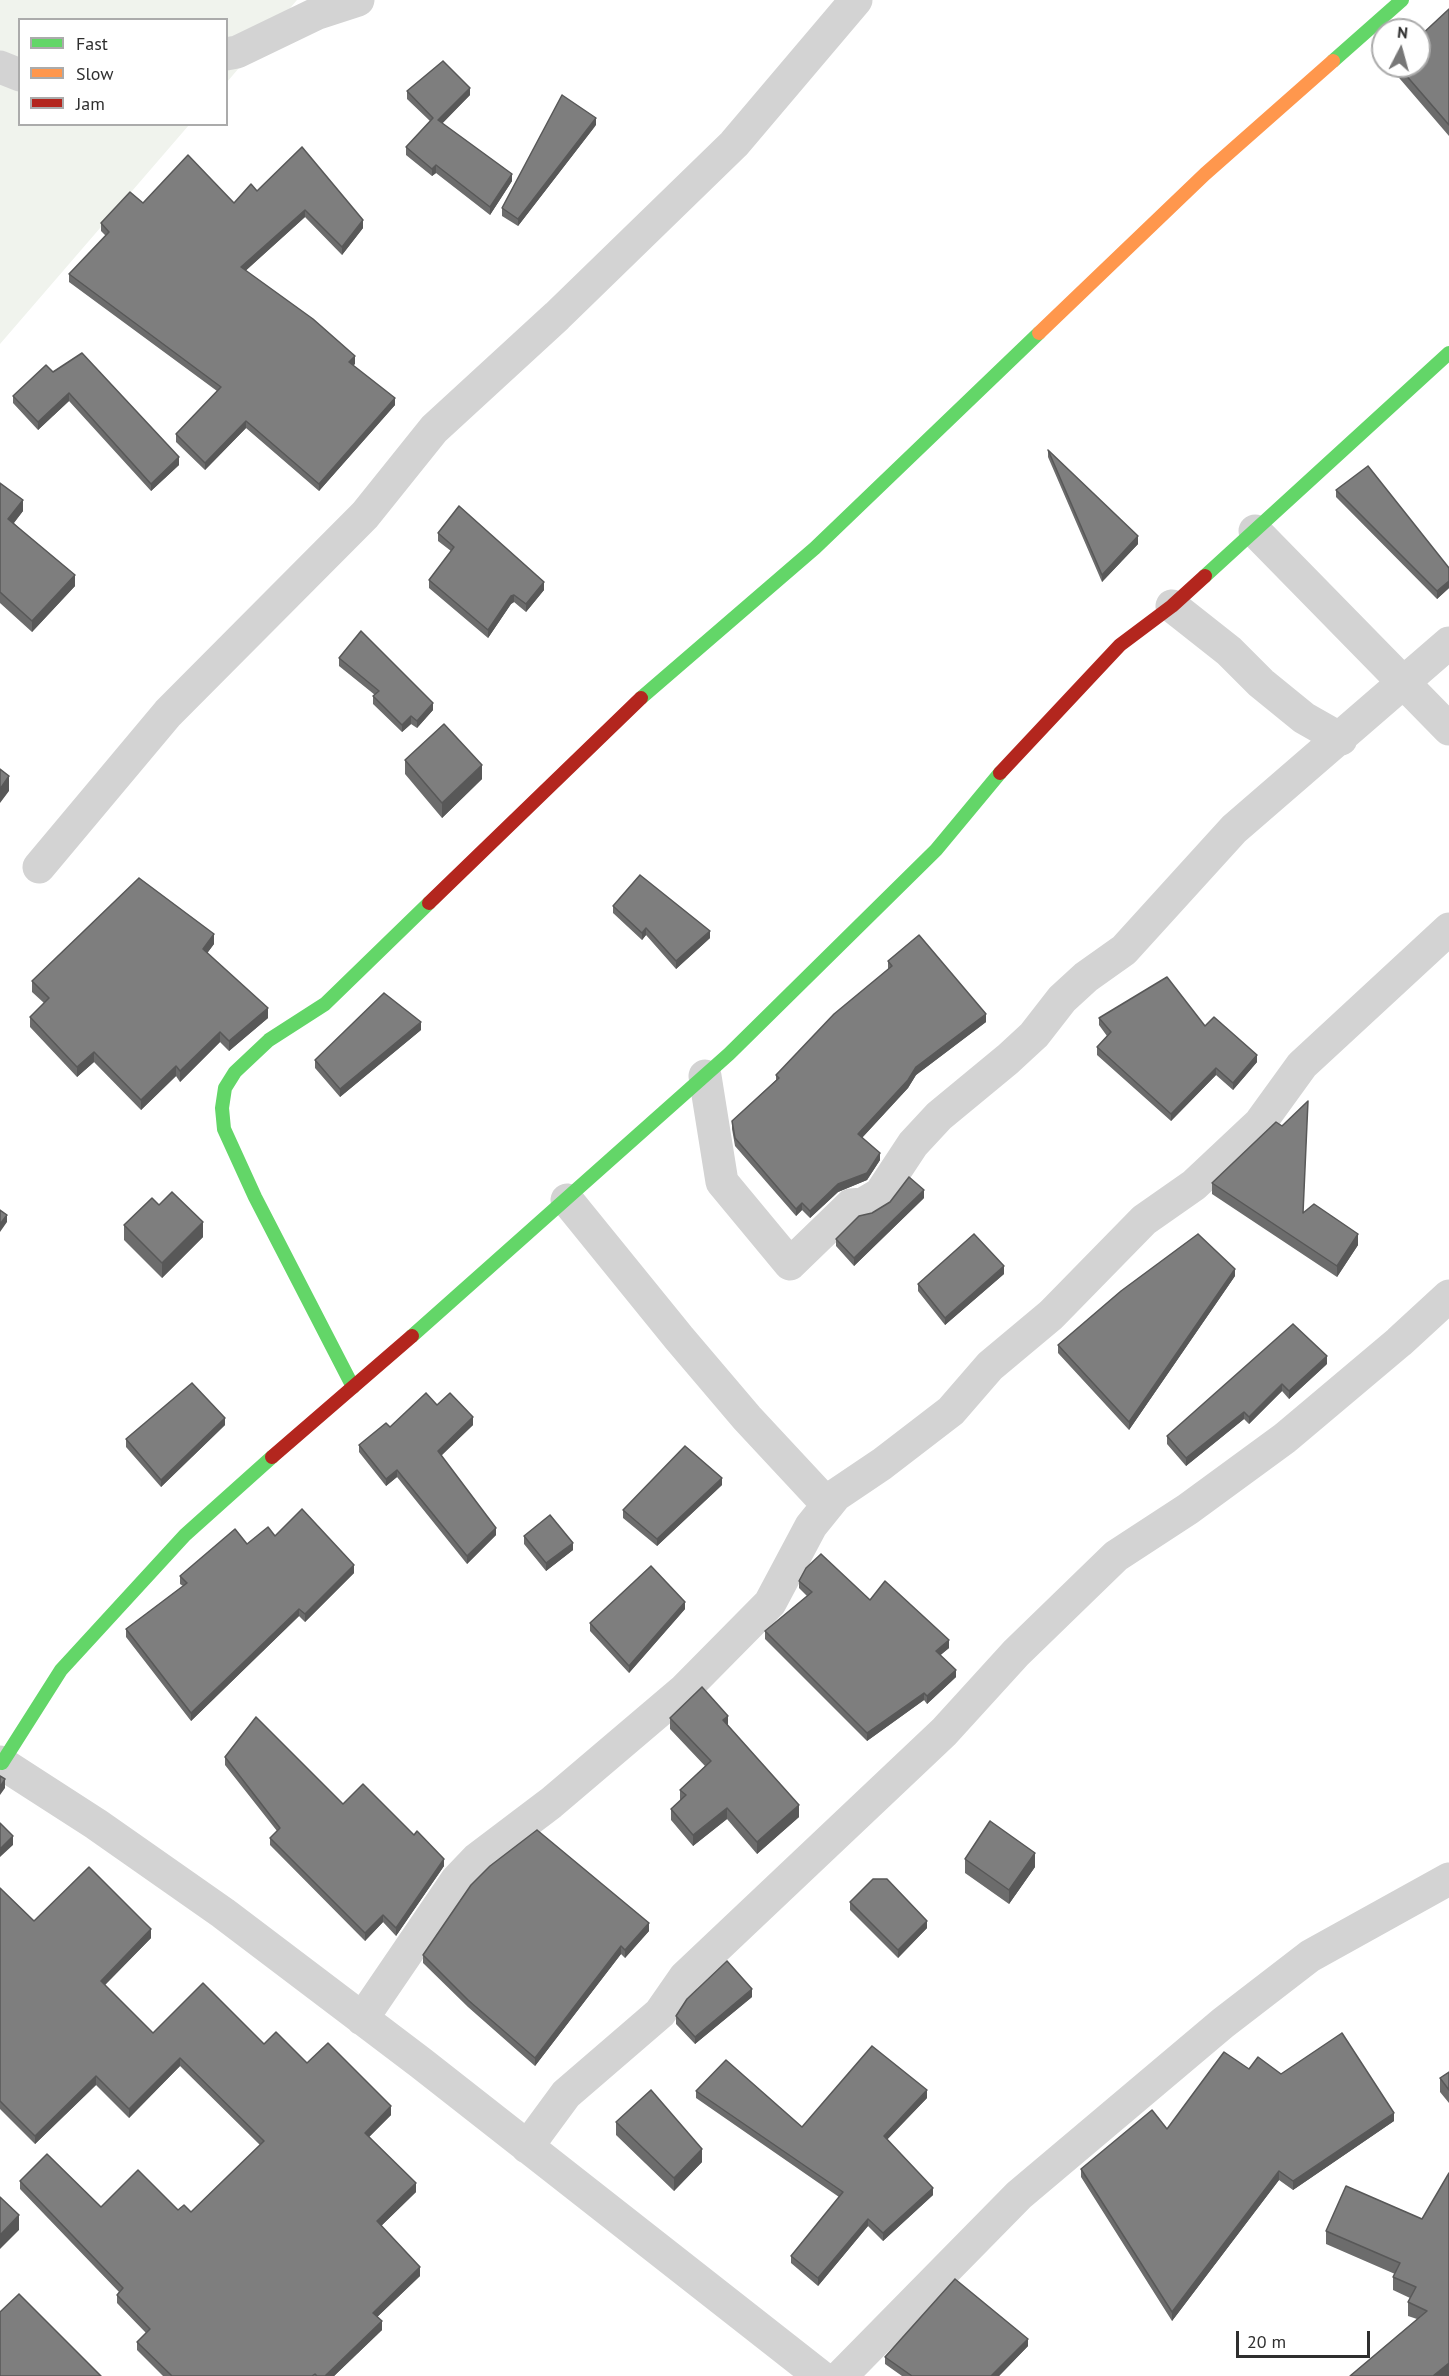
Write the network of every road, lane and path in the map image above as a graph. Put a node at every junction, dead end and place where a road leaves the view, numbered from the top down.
1 (358, 0) edge
2 (856, 0) edge
3 (1402, 0) edge
4 (228, 54) edge
5 (0, 67) edge
6 (18, 74) edge
7 (1449, 353) edge
8 (1255, 531) junction
9 (1172, 606) junction
10 (1449, 643) edge
11 (1404, 683) junction
12 (1449, 729) edge
13 (1341, 739) junction
14 (39, 867) dead end
15 (1449, 929) edge
16 (705, 1076) junction
17 (567, 1200) junction
18 (1449, 1296) edge
19 (353, 1386) junction
20 (828, 1505) junction
21 (1, 1762) edge
22 (1449, 1879) edge
23 (362, 2019) junction
24 (526, 2147) junction
25 (820, 2376) edge
26 (841, 2376) edge

1 - 4 street
2 - 14 street
3 - 19 street
5 - 6 street
7 - 8 street
8 - 9 street
8 - 11 street
9 - 13 street
9 - 16 street
10 - 11 street
11 - 12 street
11 - 13 street
13 - 16 street
15 - 20 street
16 - 17 street
17 - 19 street
17 - 20 street
18 - 24 street
19 - 21 street
20 - 23 street
21 - 23 street
22 - 26 street
23 - 24 street
24 - 25 street

